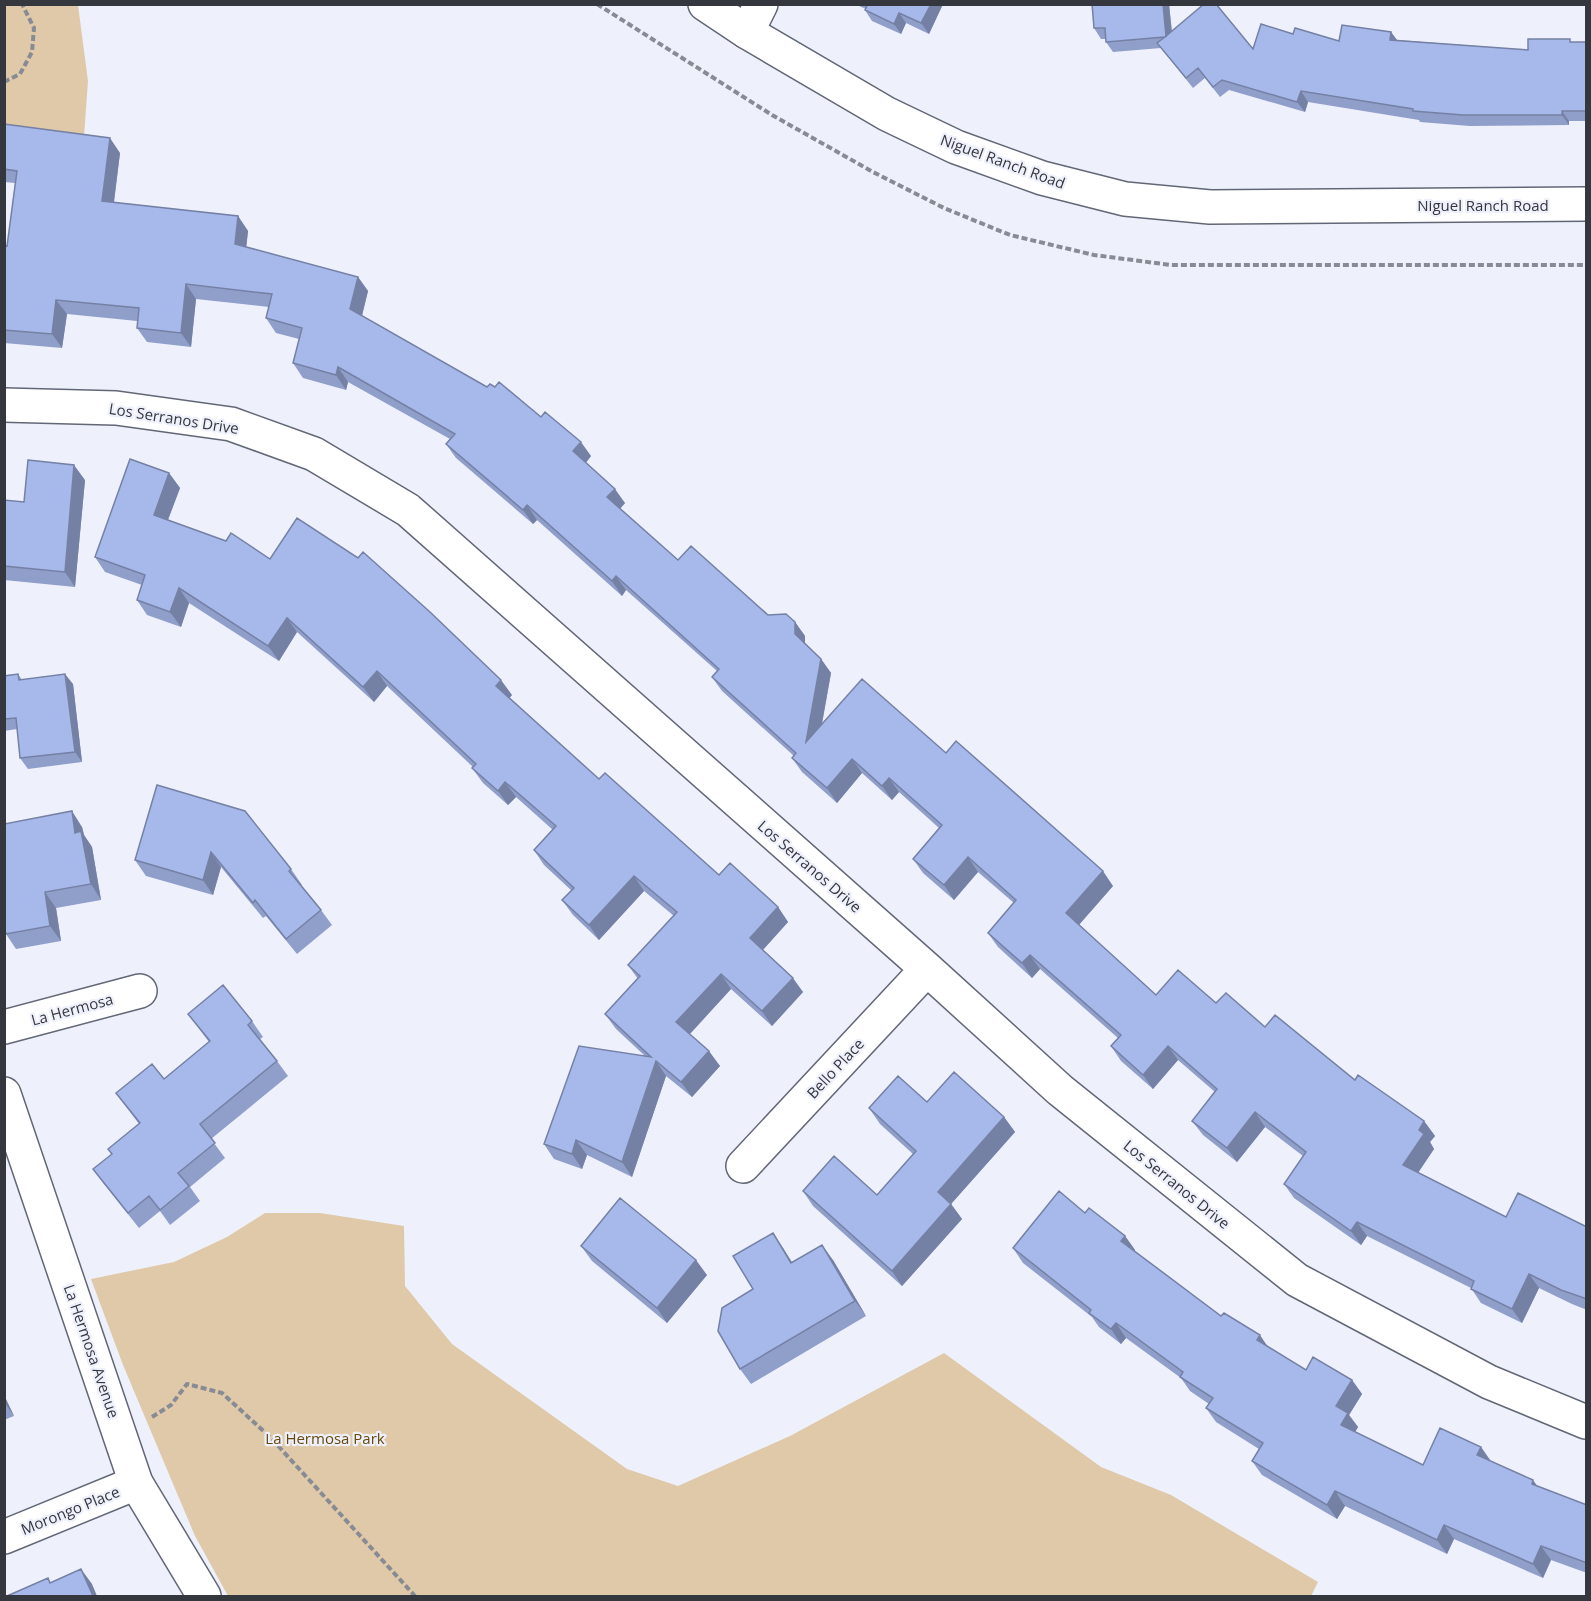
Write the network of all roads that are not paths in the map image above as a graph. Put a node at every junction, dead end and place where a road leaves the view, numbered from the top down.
1 (705, 4) edge
2 (754, 18) edge
3 (1587, 204) edge
4 (4, 405) edge
5 (927, 969) junction
6 (140, 991) dead end
7 (4, 1027) edge
8 (4, 1094) edge
9 (743, 1166) dead end
10 (1587, 1422) edge
11 (136, 1483) junction
12 (4, 1537) edge
13 (204, 1596) edge

1 - 2 street, Niguel Ranch Road
2 - 3 street, Niguel Ranch Road
4 - 5 street, Los Serranos Drive
5 - 9 street, Bello Place
5 - 10 street, Los Serranos Drive
6 - 7 street, La Hermosa
8 - 11 street, La Hermosa Avenue
11 - 12 street, Morongo Place
11 - 13 street, La Hermosa Avenue

